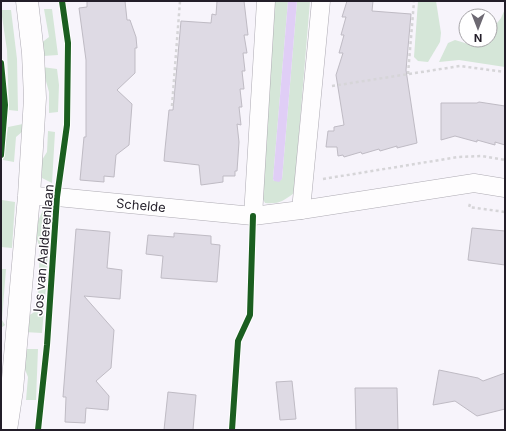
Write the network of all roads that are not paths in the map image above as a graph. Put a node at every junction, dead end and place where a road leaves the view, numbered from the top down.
1 (28, 1) edge
2 (266, 1) edge
3 (320, 1) edge
4 (505, 188) edge
5 (28, 196) junction
6 (301, 210) junction
7 (253, 216) junction
8 (6, 430) edge

1 - 5 street, Jos van Aalderenlaan
2 - 7 street
3 - 6 street
4 - 6 street, Schelde
5 - 7 street, Schelde
5 - 8 street, Jos van Aalderenlaan
6 - 7 street, Schelde

